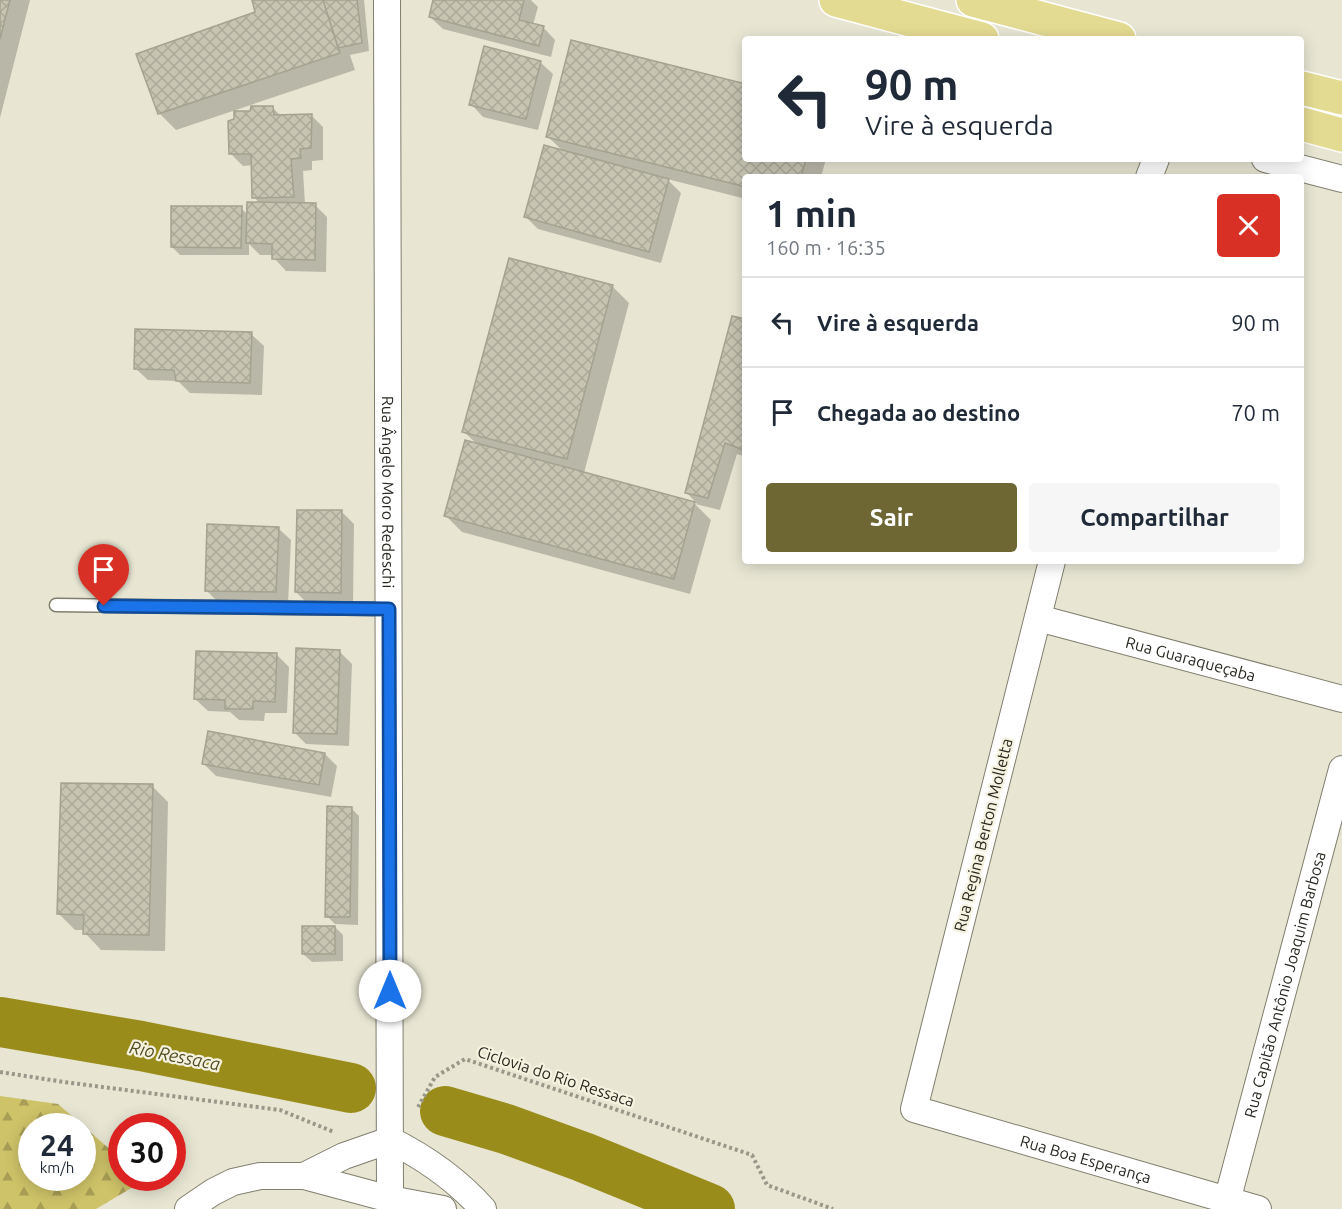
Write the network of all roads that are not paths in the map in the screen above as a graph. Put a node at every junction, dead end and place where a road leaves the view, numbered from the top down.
1 (387, 0) edge
2 (836, 0) edge
3 (973, 0) edge
4 (971, 36) edge
5 (1108, 36) edge
6 (1304, 88) edge
7 (1342, 98) edge
8 (1304, 125) edge
9 (1342, 135) edge
10 (1277, 162) edge
11 (1342, 179) edge
12 (1051, 564) edge
13 (57, 605) dead end
14 (389, 609) junction
15 (1038, 618) junction
16 (1342, 699) edge
17 (1342, 769) edge
18 (914, 1109) joint
19 (390, 1140) junction
20 (304, 1176) junction
21 (390, 1199) junction
22 (1221, 1205) edge
23 (188, 1209) edge
24 (443, 1209) edge
25 (483, 1209) edge
26 (1258, 1209) edge

1 - 14 street, Rua Ângelo Moro Redeschi
2 - 4 highway
3 - 5 highway
6 - 7 highway
8 - 9 highway
10 - 11 street
12 - 15 street, Rua Regina Berton Molletta
13 - 14 lane
14 - 19 street, Rua Ângelo Moro Redeschi
15 - 16 street, Rua Guaraqueçaba
15 - 18 street, Rua Regina Berton Molletta
17 - 22 street, Rua Capitão Antônio Joaquim Barbosa
18 - 22 street, Rua Boa Esperança
19 - 20 street
19 - 21 street, Rua Ângelo Moro Redeschi
19 - 25 street
20 - 21 street
20 - 23 street
21 - 24 street
22 - 26 street, Rua Boa Esperança

